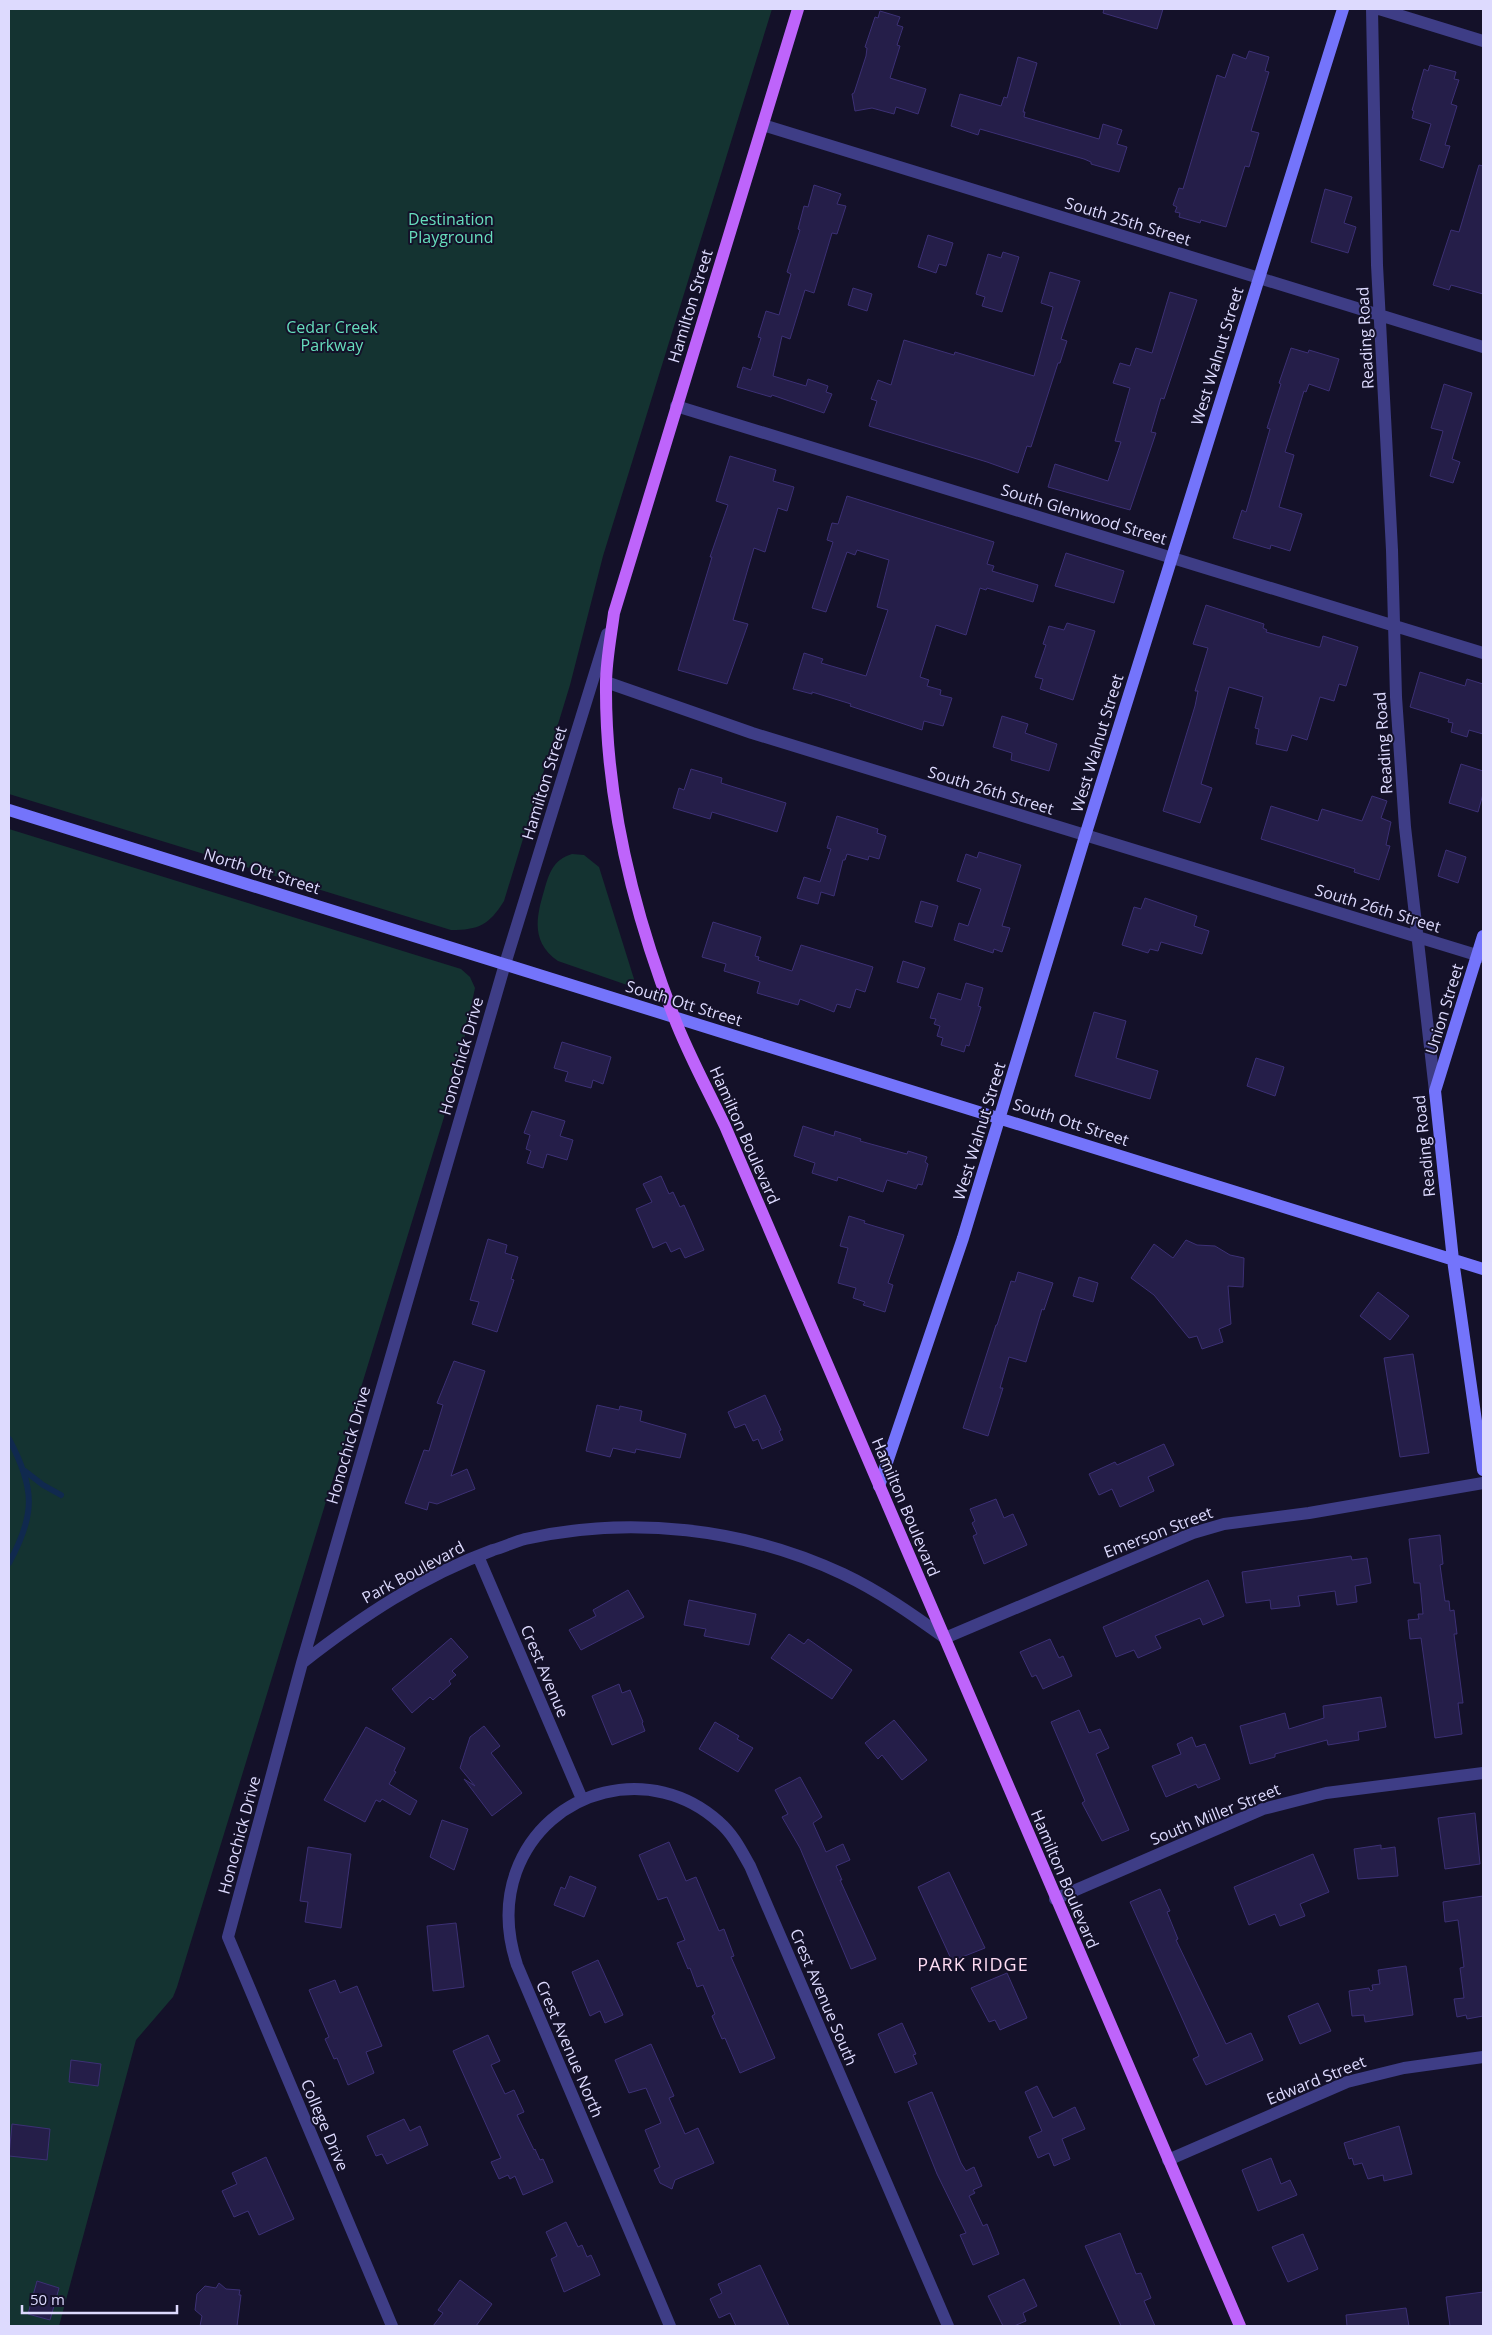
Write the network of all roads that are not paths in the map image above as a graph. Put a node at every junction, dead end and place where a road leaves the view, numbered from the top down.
1 (798, 9) edge
2 (1343, 9) edge
3 (1372, 9) edge
4 (1379, 9) edge
5 (1483, 41) edge
6 (762, 125) junction
7 (1259, 278) junction
8 (1380, 315) junction
9 (1483, 347) edge
10 (676, 406) junction
11 (1171, 558) junction
12 (614, 613) junction
13 (1394, 626) junction
14 (1483, 653) edge
15 (606, 682) junction
16 (9, 810) edge
17 (1085, 836) junction
18 (1483, 936) edge
19 (1417, 937) junction
20 (1480, 956) edge
21 (505, 964) junction
22 (674, 1018) junction
23 (1435, 1091) junction
24 (1000, 1117) junction
25 (1453, 1260) junction
26 (1483, 1269) edge
27 (1483, 1470) edge
28 (1483, 1483) edge
29 (879, 1486) junction
30 (478, 1556) junction
31 (945, 1638) junction
32 (302, 1663) junction
33 (1483, 1774) edge
34 (582, 1799) junction
35 (1055, 1899) junction
36 (228, 1937) joint
37 (1483, 2057) edge
38 (1168, 2160) junction
39 (392, 2326) edge
40 (670, 2326) edge
41 (948, 2326) edge
42 (1240, 2326) edge

1 - 6 main road, Hamilton Street
2 - 7 street, West Walnut Street
3 - 8 street, Reading Road
4 - 5 street
6 - 7 street, South 25th Street
6 - 10 main road, Hamilton Street
7 - 8 street, South 25th Street
7 - 11 street, West Walnut Street
8 - 9 street, South 25th Street
8 - 13 street, Reading Road
10 - 11 street, South Glenwood Street
10 - 12 main road, Hamilton Street
11 - 13 street, South Glenwood Street
11 - 17 street, West Walnut Street
12 - 15 main road, Hamilton Street
12 - 21 street, Hamilton Street
13 - 14 street, South Glenwood Street
13 - 19 street, Reading Road
15 - 17 street, South 26th Street
15 - 22 main road, Hamilton Boulevard
16 - 21 street, North Ott Street
17 - 19 street, South 26th Street
17 - 24 street, West Walnut Street
18 - 20 street, Union Street
19 - 20 street, South 26th Street
19 - 23 street, Reading Road
20 - 23 street, Union Street
21 - 22 street, South Ott Street
21 - 32 street, Honochick Drive
22 - 24 street, South Ott Street
22 - 29 main road, Hamilton Boulevard
23 - 25 street, Reading Road
24 - 25 street, South Ott Street
24 - 29 street, West Walnut Street
25 - 26 street, South Ott Street
25 - 27 street, Reading Road
28 - 31 street, Emerson Street
29 - 31 main road, Hamilton Boulevard
30 - 31 street, Park Boulevard
30 - 32 street, Park Boulevard
30 - 34 street, Crest Avenue
31 - 35 main road, Hamilton Boulevard
32 - 36 street, Honochick Drive
33 - 35 street, South Miller Street
34 - 40 street, Crest Avenue North
34 - 41 street, Crest Avenue South
35 - 38 main road, Hamilton Boulevard
36 - 39 street, College Drive
37 - 38 street, Edward Street
38 - 42 main road, Hamilton Boulevard

